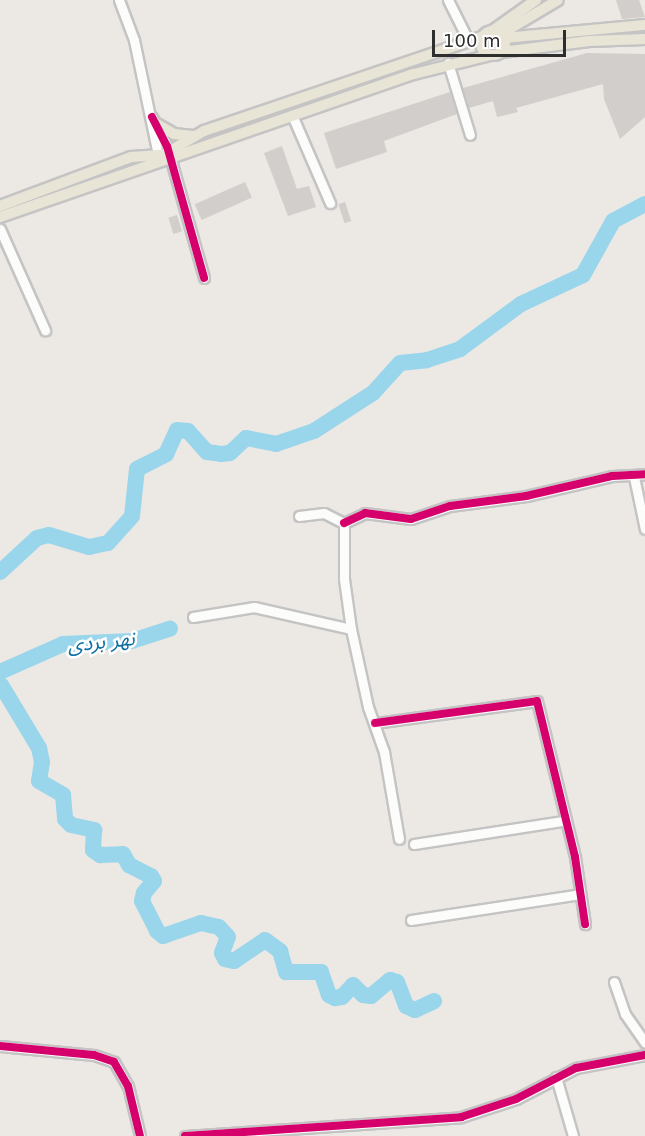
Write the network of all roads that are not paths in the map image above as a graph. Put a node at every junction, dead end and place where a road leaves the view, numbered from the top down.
1 (119, 0) edge
2 (448, 0) edge
3 (558, 0) edge
4 (530, 2) edge
5 (645, 24) edge
6 (495, 35) junction
7 (645, 39) edge
8 (469, 42) junction
9 (502, 52) junction
10 (490, 55) junction
11 (448, 63) junction
12 (292, 115) junction
13 (155, 120) junction
14 (470, 135) dead end
15 (193, 136) junction
16 (164, 156) junction
17 (110, 165) junction
18 (114, 176) junction
19 (330, 203) dead end
20 (0, 206) edge
21 (0, 217) edge
22 (0, 229) edge
23 (204, 278) dead end
24 (45, 330) dead end
25 (645, 474) edge
26 (634, 477) junction
27 (299, 516) dead end
28 (344, 523) junction
29 (645, 529) edge
30 (193, 617) dead end
31 (351, 628) junction
32 (375, 723) junction
33 (563, 821) junction
34 (399, 839) dead end
35 (414, 844) dead end
36 (580, 894) junction
37 (411, 920) dead end
38 (585, 924) dead end
39 (614, 982) dead end
40 (645, 1043) edge
41 (0, 1046) edge
42 (645, 1055) edge
43 (556, 1077) junction
44 (334, 1132) edge
45 (140, 1136) edge
46 (185, 1136) edge
47 (573, 1136) edge

1 - 13 street
2 - 8 street
3 - 6 main road
4 - 6 main road
5 - 6 main road
6 - 8 main road
6 - 9 main road
6 - 10 main road
7 - 9 main road
8 - 15 main road
9 - 10 main road
10 - 11 main road
11 - 12 main road
11 - 14 street
12 - 16 main road
12 - 19 street
13 - 15 main road
13 - 16 street
15 - 16 main road
16 - 17 main road
16 - 18 main road
16 - 23 street
17 - 18 main road
17 - 20 main road
18 - 21 main road
22 - 24 street
25 - 26 street
26 - 28 street
26 - 29 street
27 - 28 street
28 - 31 street
30 - 31 street
31 - 32 street
32 - 33 street
32 - 34 street
33 - 35 street
33 - 36 street
36 - 37 street
36 - 38 street
39 - 40 street
41 - 45 street
42 - 43 street
43 - 44 street
43 - 47 street
44 - 46 street

